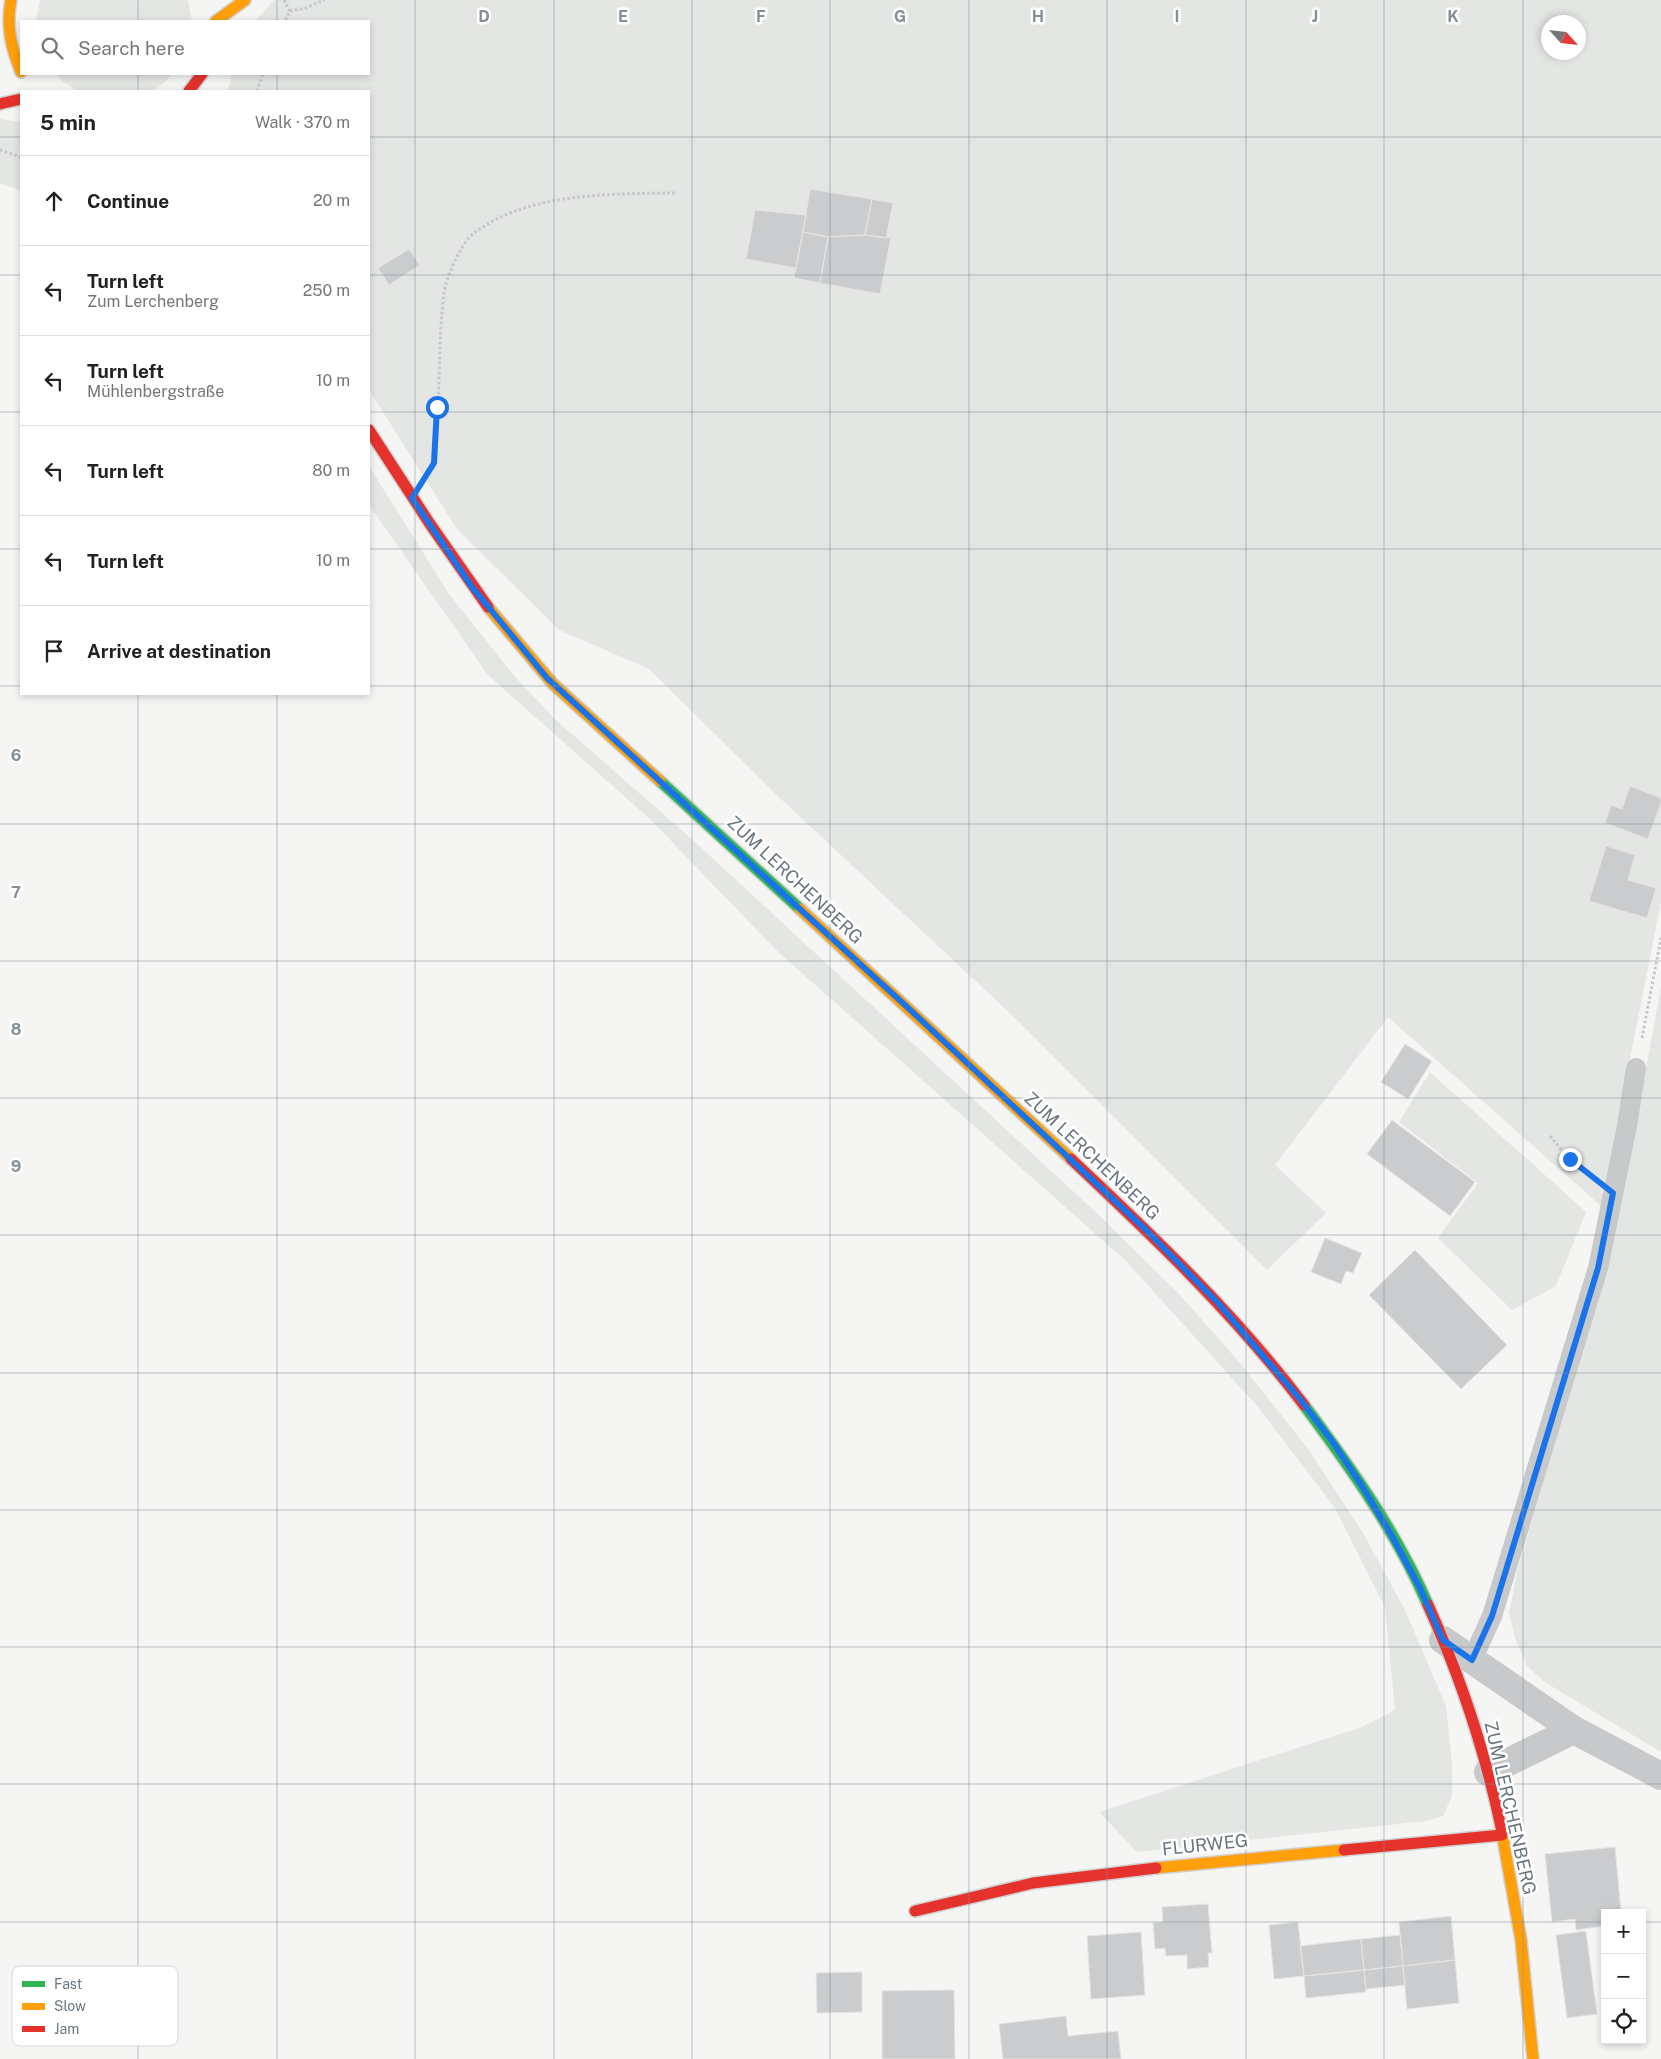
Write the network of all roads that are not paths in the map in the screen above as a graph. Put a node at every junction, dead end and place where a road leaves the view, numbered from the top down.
1 (11, 0) edge
2 (245, 0) edge
3 (215, 6) dead end
4 (216, 20) edge
5 (217, 20) edge
6 (4, 35) edge
7 (20, 69) edge
8 (23, 75) edge
9 (201, 75) edge
10 (30, 84) dead end
11 (192, 90) edge
12 (20, 99) edge
13 (0, 104) edge
14 (370, 432) edge
15 (1636, 1068) road end
16 (1443, 1640) junction
17 (1472, 1660) junction
18 (1574, 1730) junction
19 (1488, 1772) junction
20 (1661, 1776) edge
21 (1502, 1835) junction
22 (915, 1911) dead end
23 (1533, 2059) edge

1 - 6 main road
2 - 5 main road
3 - 4 main road
6 - 7 main road
8 - 10 main road
9 - 11 main road
12 - 13 main road
14 - 16 main road, ZUM LERCHENBERG
15 - 17 lane
16 - 17 street
16 - 19 main road, ZUM LERCHENBERG
17 - 18 street
18 - 19 street
18 - 20 street
19 - 21 main road, ZUM LERCHENBERG
21 - 22 main road, FLURWEG
21 - 23 main road, ZUM LERCHENBERG

